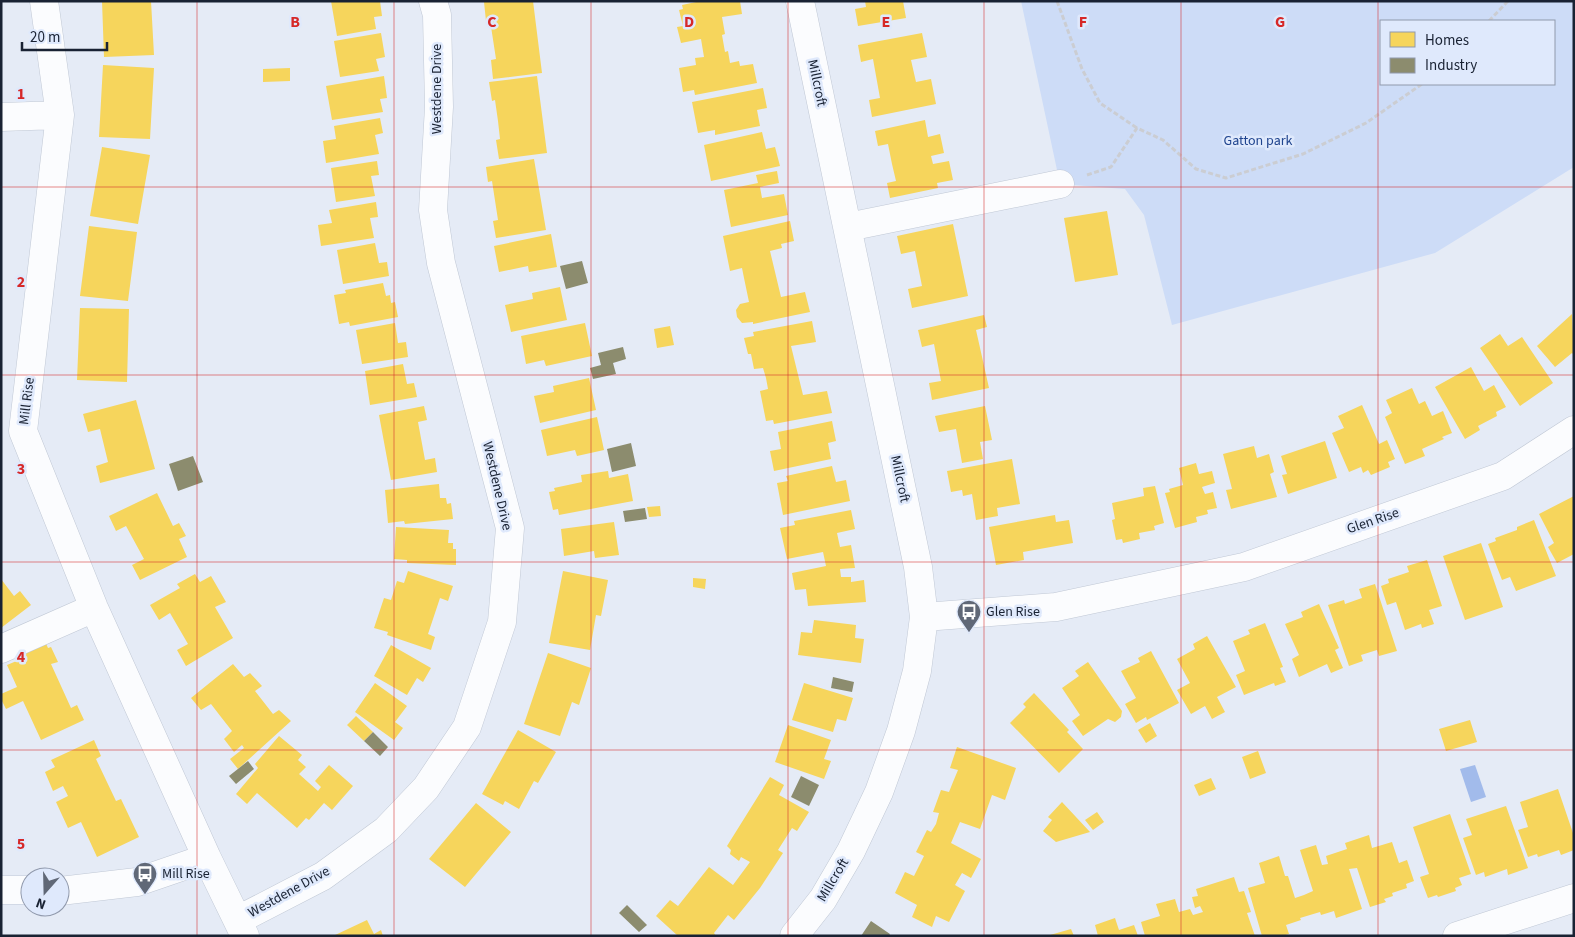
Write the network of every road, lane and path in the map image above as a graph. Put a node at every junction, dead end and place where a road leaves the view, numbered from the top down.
1 (44, 1) edge
2 (434, 1) edge
3 (800, 1) edge
4 (1057, 1) edge
5 (1508, 1) edge
6 (1490, 20) edge
7 (1421, 85) edge
8 (60, 115) junction
9 (1, 117) edge
10 (1137, 128) junction
11 (1060, 184) joint
12 (848, 227) junction
13 (1574, 430) edge
14 (12, 432) edge
15 (94, 608) junction
16 (924, 617) junction
17 (1, 649) edge
18 (207, 858) junction
19 (1, 890) edge
20 (20, 890) edge
21 (70, 890) edge
22 (1574, 898) edge
23 (242, 928) edge
24 (794, 936) edge
25 (1457, 936) edge

1 - 8 street, Mill Rise
2 - 23 street, Westdene Drive
3 - 12 street, Millcroft
4 - 10 path
5 - 6 path
7 - 10 path
8 - 9 street
8 - 14 street, Mill Rise
10 - 11 path
11 - 12 street
12 - 16 street, Millcroft
13 - 16 street, Glen Rise
14 - 15 street, Mill Rise
15 - 17 street
15 - 18 street, Mill Rise
16 - 24 street, Millcroft
18 - 21 street
18 - 23 street, Mill Rise
19 - 20 street
22 - 25 street

